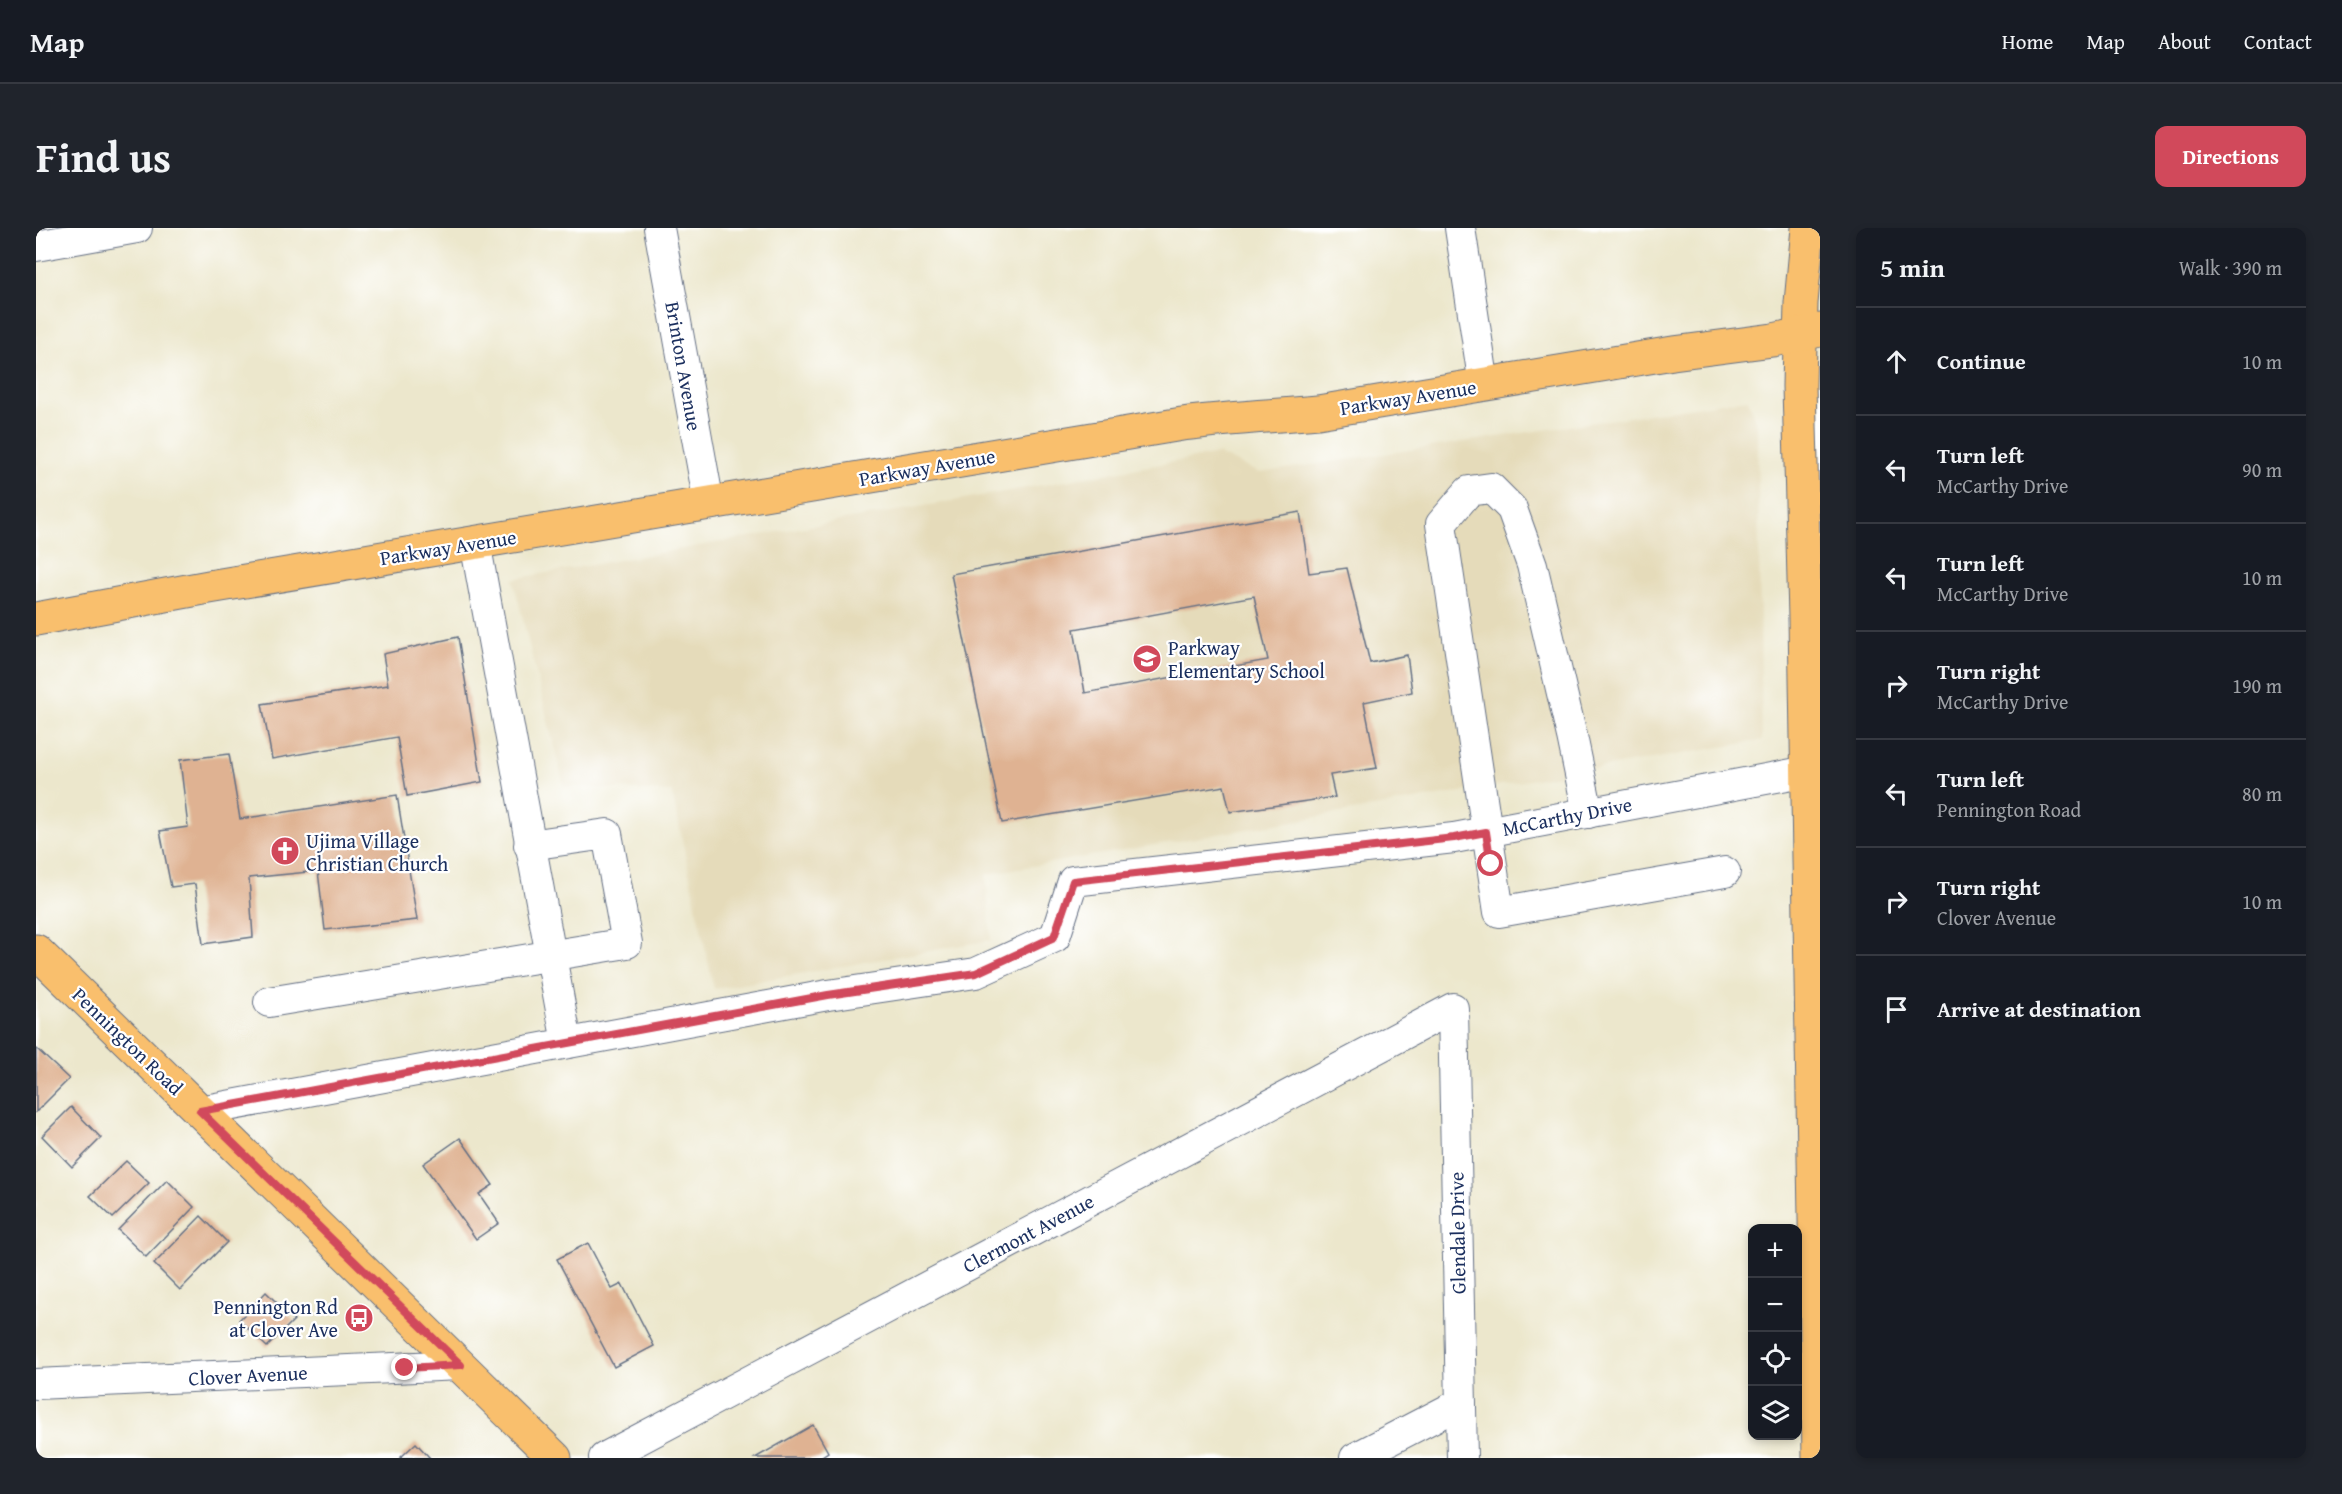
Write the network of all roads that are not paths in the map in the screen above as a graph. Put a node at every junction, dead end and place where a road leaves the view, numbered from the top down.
1 (137, 228) edge
2 (658, 228) edge
3 (1460, 228) edge
4 (1808, 228) edge
5 (1815, 228) edge
6 (1820, 240) edge
7 (36, 246) edge
8 (1810, 332) edge
9 (1484, 385) junction
10 (709, 504) junction
11 (475, 542) junction
12 (36, 619) edge
13 (1808, 771) junction
14 (1588, 813) junction
15 (1486, 832) junction
16 (530, 845) junction
17 (1725, 872) dead end
18 (1815, 924) edge
19 (36, 951) edge
20 (550, 956) junction
21 (269, 1002) dead end
22 (1453, 1008) joint
23 (567, 1043) junction
24 (200, 1111) junction
25 (461, 1365) junction
26 (36, 1384) edge
27 (1461, 1403) junction
28 (555, 1458) edge
29 (604, 1458) edge
30 (1355, 1458) edge
31 (1462, 1458) edge
32 (1819, 1458) edge

1 - 7 street
2 - 10 street, Brinton Avenue
3 - 9 street
4 - 8 main road
5 - 6 main road
8 - 9 main road, Parkway Avenue
8 - 13 main road
9 - 10 main road, Parkway Avenue
10 - 11 main road, Parkway Avenue
11 - 12 main road, Parkway Avenue
11 - 16 street
13 - 14 street, McCarthy Drive
13 - 18 main road
14 - 15 street, McCarthy Drive
14 - 15 street
15 - 17 street
15 - 23 street, McCarthy Drive
16 - 20 street
16 - 20 street
18 - 32 main road
19 - 24 main road, Pennington Road
20 - 21 street
20 - 23 street
22 - 27 street, Glendale Drive
22 - 29 street, Clermont Avenue
23 - 24 street, McCarthy Drive
24 - 25 main road, Pennington Road
25 - 26 street, Clover Avenue
25 - 28 main road, Pennington Road
27 - 30 street
27 - 31 street, Glendale Drive

